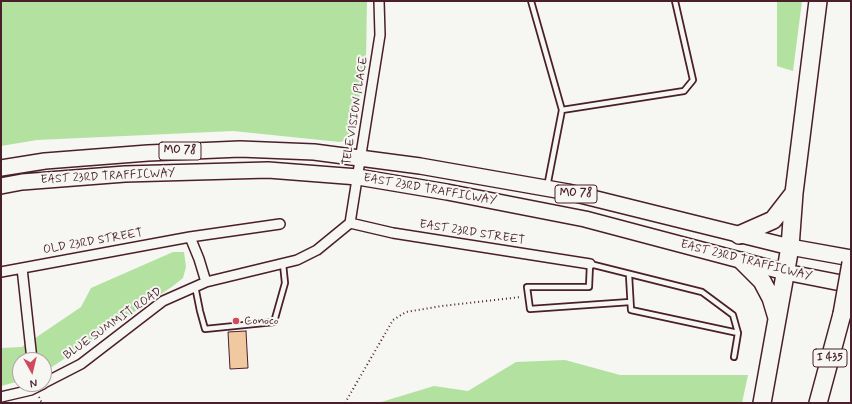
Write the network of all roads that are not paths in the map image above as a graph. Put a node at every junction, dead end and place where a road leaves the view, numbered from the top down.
1 (380, 1) edge
2 (532, 1) edge
3 (675, 1) edge
4 (818, 1) edge
5 (562, 110) junction
6 (360, 158) junction
7 (1, 168) edge
8 (358, 177) junction
9 (1, 186) edge
10 (546, 188) junction
11 (794, 193) junction
12 (350, 223) junction
13 (280, 224) dead end
14 (739, 235) junction
15 (190, 237) junction
16 (790, 247) junction
17 (851, 258) edge
18 (742, 261) junction
19 (851, 263) edge
20 (283, 264) junction
21 (590, 264) junction
22 (22, 268) junction
23 (1, 272) edge
24 (786, 272) junction
25 (629, 275) junction
26 (206, 282) junction
27 (851, 285) edge
28 (194, 286) junction
29 (630, 302) junction
30 (777, 320) junction
31 (738, 333) junction
32 (31, 352) edge
33 (734, 357) dead end
34 (52, 378) edge
35 (22, 392) edge
36 (1, 397) edge
37 (762, 403) edge
38 (818, 403) edge

1 - 6 street, TELEVISION PLACE
2 - 5 lane
3 - 5 lane
4 - 11 highway
5 - 10 lane
6 - 7 main road, EAST 23RD TRAFFICWAY / MO 78
6 - 8 street, TELEVISION PLACE
6 - 10 main road, EAST 23RD TRAFFICWAY / MO 78
8 - 9 main road, EAST 23RD TRAFFICWAY / MO 78
8 - 12 street, TELEVISION PLACE
8 - 18 main road, EAST 23RD TRAFFICWAY / MO 78
10 - 14 main road, EAST 23RD TRAFFICWAY / MO 78
11 - 14 highway
11 - 16 highway
12 - 20 street, BLUE SUMMIT ROAD
12 - 21 street, EAST 23RD STREET
13 - 15 street
14 - 16 main road, EAST 23RD TRAFFICWAY / MO 78
15 - 22 street, OLD 23RD STREET
15 - 26 street
16 - 17 main road, EAST 23RD TRAFFICWAY / MO 78
16 - 24 highway
18 - 24 main road, EAST 23RD TRAFFICWAY / MO 78
18 - 30 highway
19 - 38 highway, I 435, bridge
20 - 26 street, BLUE SUMMIT ROAD
20 - 28 lane
21 - 25 lane
21 - 29 lane
22 - 23 street, OLD 23RD STREET
22 - 32 street
24 - 27 main road, EAST 23RD TRAFFICWAY / MO 78
24 - 30 highway
25 - 29 lane
25 - 31 lane
26 - 28 street, BLUE SUMMIT ROAD
28 - 34 street, BLUE SUMMIT ROAD
29 - 31 lane
30 - 37 highway
31 - 33 lane
35 - 36 street

